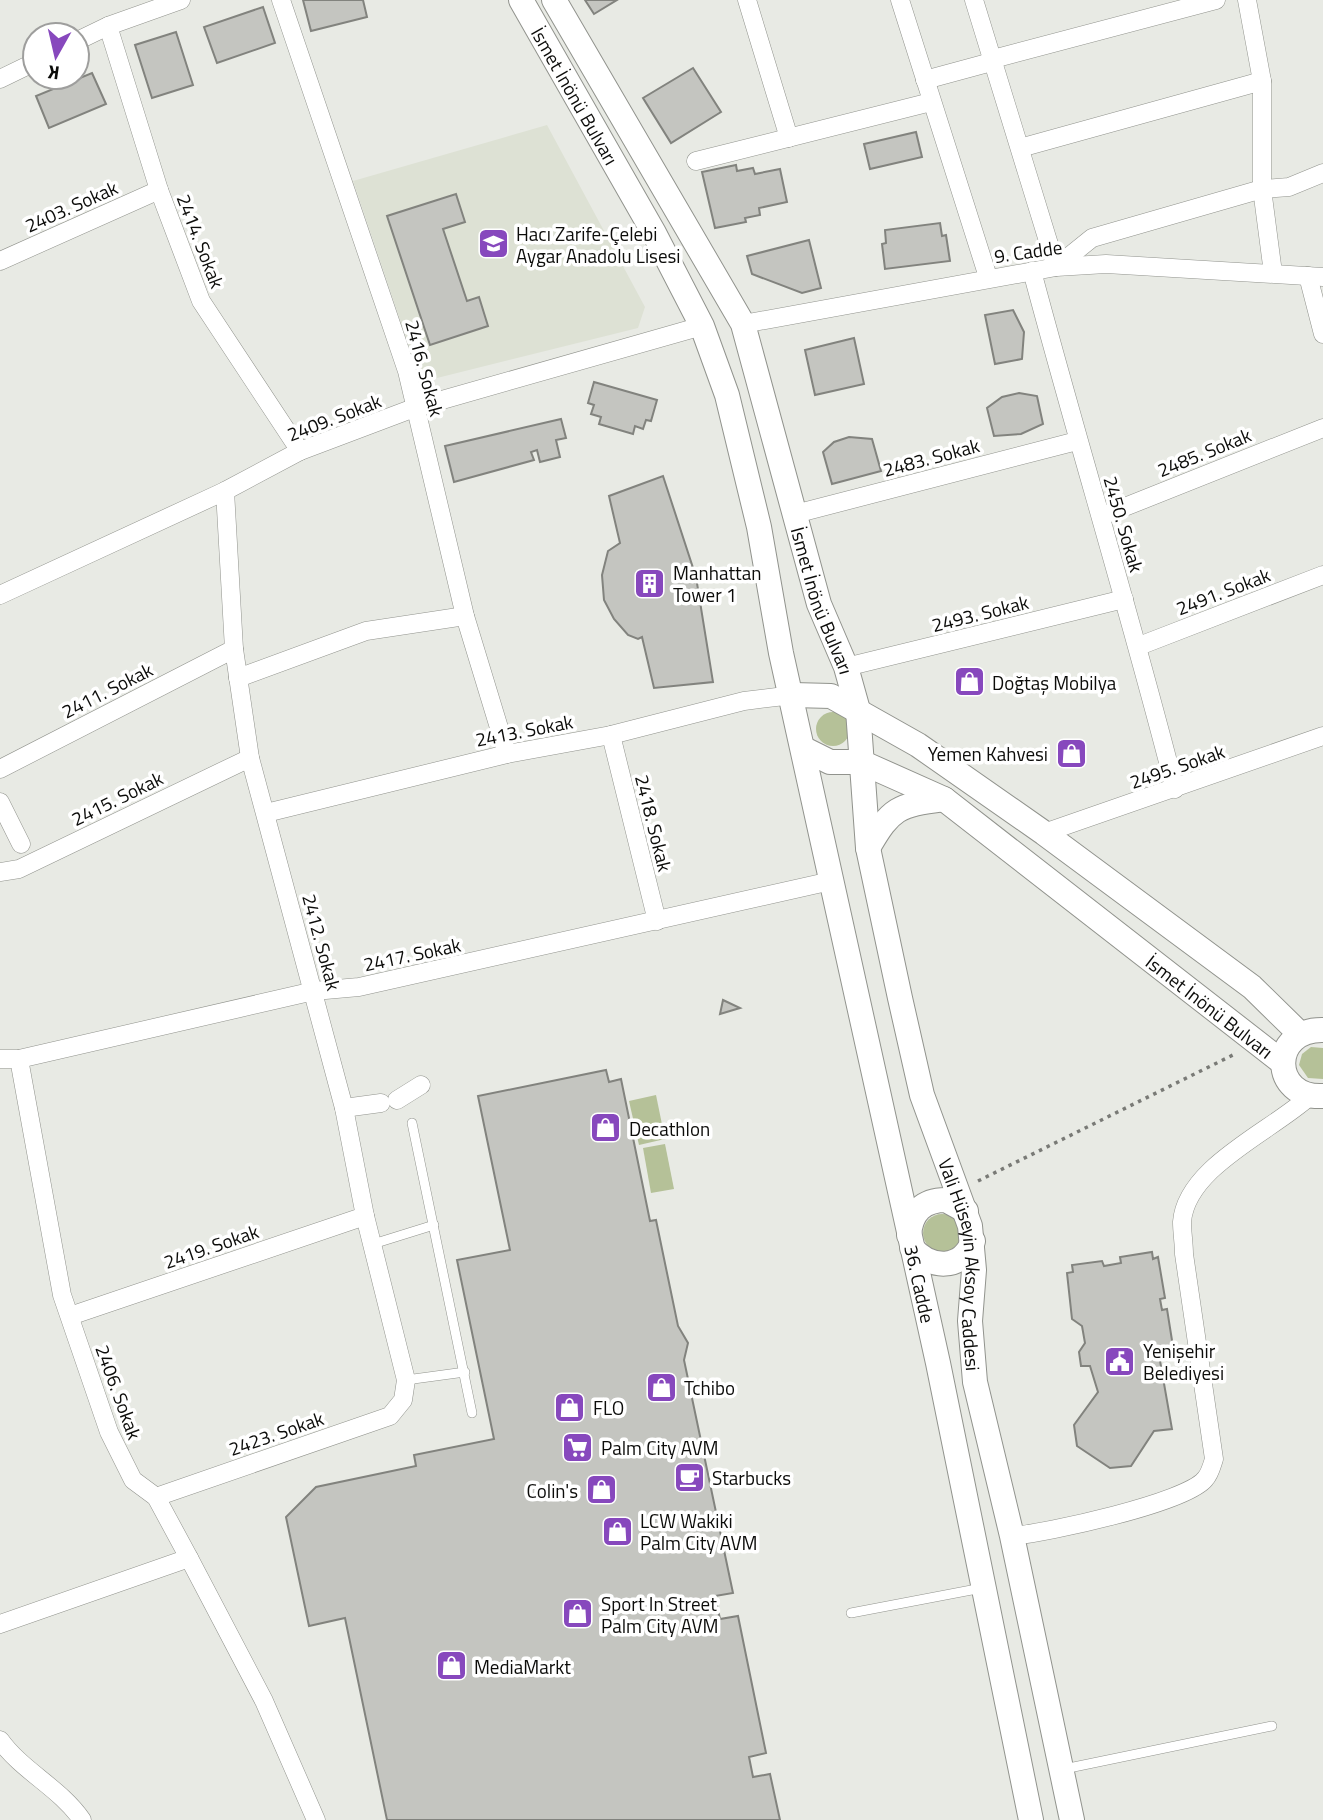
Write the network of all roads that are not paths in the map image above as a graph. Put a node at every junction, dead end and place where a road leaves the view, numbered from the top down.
1 (181, 0) edge
2 (281, 0) edge
3 (521, 0) edge
4 (554, 0) edge
5 (747, 0) edge
6 (900, 0) edge
7 (974, 0) edge
8 (1216, 0) edge
9 (1247, 0) edge
10 (108, 26) junction
11 (91, 34) edge
12 (993, 59) junction
13 (21, 69) edge
14 (0, 79) edge
15 (925, 80) junction
16 (1262, 80) junction
17 (931, 102) junction
18 (789, 138) junction
19 (1020, 148) junction
20 (696, 161) dead end
21 (1323, 173) edge
22 (1262, 189) junction
23 (159, 190) junction
24 (0, 261) edge
25 (1056, 267) junction
26 (1032, 271) junction
27 (1273, 273) junction
28 (1315, 276) edge
29 (988, 277) junction
30 (743, 324) junction
31 (702, 326) junction
32 (1323, 334) edge
33 (414, 408) junction
34 (1323, 428) edge
35 (1077, 441) junction
36 (300, 451) junction
37 (225, 491) junction
38 (795, 514) junction
39 (1102, 516) junction
40 (1323, 575) edge
41 (0, 595) edge
42 (1124, 599) junction
43 (465, 616) junction
44 (1139, 646) junction
45 (234, 649) junction
46 (846, 667) junction
47 (238, 678) junction
48 (793, 695) junction
49 (858, 710) junction
50 (611, 734) junction
51 (1323, 736) edge
52 (804, 749) junction
53 (507, 754) junction
54 (250, 758) junction
55 (861, 761) junction
56 (0, 769) edge
57 (1175, 789) junction
58 (944, 799) junction
59 (0, 802) edge
60 (266, 813) junction
61 (1044, 833) junction
62 (20, 844) dead end
63 (868, 848) junction
64 (0, 872) edge
65 (831, 881) junction
66 (657, 921) junction
67 (314, 991) junction
68 (1312, 1032) edge
69 (0, 1059) edge
70 (19, 1059) junction
71 (1282, 1062) junction
72 (421, 1085) dead end
73 (1319, 1097) edge
74 (344, 1108) junction
75 (412, 1123) dead end
76 (966, 1211) junction
77 (365, 1216) junction
78 (434, 1225) junction
79 (972, 1241) junction
80 (911, 1242) junction
81 (373, 1244) junction
82 (71, 1316) junction
83 (465, 1372) junction
84 (406, 1380) junction
85 (403, 1400) joint
86 (472, 1413) dead end
87 (156, 1497) junction
88 (1012, 1536) junction
89 (189, 1558) junction
90 (982, 1588) junction
91 (851, 1613) dead end
92 (0, 1624) edge
93 (1272, 1726) dead end
94 (0, 1740) edge
95 (1062, 1770) junction
96 (82, 1820) edge
97 (316, 1820) edge
98 (1031, 1820) edge
99 (1072, 1820) edge

1 - 10 street
2 - 33 street, 2416. Sokak
3 - 31 main road, İsmet İnönü Bulvarı
4 - 30 main road, İsmet İnönü Bulvarı
5 - 18 street
6 - 15 street
7 - 12 street
8 - 12 street
9 - 16 street
10 - 11 street
10 - 23 street, 2414. Sokak
12 - 15 street
12 - 19 street
13 - 14 street
15 - 17 street
16 - 19 street
16 - 22 street
17 - 18 street
17 - 29 street
18 - 20 street
19 - 25 street
21 - 22 street
22 - 25 street
22 - 27 street
23 - 24 street, 2403. Sokak
23 - 36 street, 2414. Sokak
25 - 26 street, 9. Cadde
25 - 27 street, 9. Cadde
26 - 29 street, 9. Cadde
26 - 35 street, 2450. Sokak
27 - 28 street, 9. Cadde
28 - 32 street
29 - 30 street, 9. Cadde
30 - 38 main road, İsmet İnönü Bulvarı
31 - 33 street, 2409. Sokak
31 - 48 main road, İsmet İnönü Bulvarı
33 - 36 street, 2409. Sokak
33 - 43 street, 2416. Sokak
34 - 39 street, 2485. Sokak
35 - 38 street, 2483. Sokak
35 - 39 street, 2450. Sokak
36 - 37 street, 2409. Sokak
37 - 41 street, 2409. Sokak
37 - 45 street, 2412. Sokak
38 - 46 main road, İsmet İnönü Bulvarı
39 - 42 street, 2450. Sokak
40 - 44 street, 2491. Sokak
42 - 44 street, 2450. Sokak
42 - 46 street, 2493. Sokak
43 - 47 street
43 - 53 street, 2416. Sokak
44 - 57 street, 2450. Sokak
45 - 47 street, 2412. Sokak
45 - 56 street, 2411. Sokak
46 - 49 main road, İsmet İnönü Bulvarı
47 - 54 street, 2412. Sokak
48 - 49 main road
48 - 50 street, 2413. Sokak
48 - 52 main road, İsmet İnönü Bulvarı
49 - 55 main road, Vali Hüseyin Aksoy Caddesi
49 - 61 main road, İsmet İnönü Bulvarı
50 - 53 street, 2413. Sokak
50 - 66 street, 2418. Sokak
51 - 57 street, 2495. Sokak
52 - 55 main road
52 - 65 main road, 36. Cadde
53 - 60 street, 2413. Sokak
54 - 60 street, 2412. Sokak
54 - 64 street, 2415. Sokak
55 - 58 main road, İsmet İnönü Bulvarı
55 - 63 main road, Vali Hüseyin Aksoy Caddesi
57 - 61 street, 2495. Sokak
58 - 63 main road
58 - 71 main road, İsmet İnönü Bulvarı
59 - 62 street
60 - 67 street, 2412. Sokak
61 - 68 main road, İsmet İnönü Bulvarı
63 - 76 main road, Vali Hüseyin Aksoy Caddesi
65 - 66 street, 2417. Sokak
65 - 80 main road, 36. Cadde
66 - 67 street, 2417. Sokak
67 - 70 street, 2417. Sokak
67 - 74 street, 2412. Sokak
68 - 71 main road
69 - 70 street, 2417. Sokak
70 - 82 street, 2406. Sokak
71 - 73 main road
72 - 74 street
73 - 88 street
74 - 77 street, 2412. Sokak
75 - 78 lane
76 - 79 main road, Vali Hüseyin Aksoy Caddesi
76 - 80 main road
77 - 81 street, 2412. Sokak
77 - 82 street, 2419. Sokak
78 - 81 lane
78 - 83 lane
79 - 80 main road
79 - 88 main road, Vali Hüseyin Aksoy Caddesi
80 - 90 main road, 36. Cadde
81 - 84 street, 2412. Sokak
82 - 87 street, 2406. Sokak
83 - 84 lane
83 - 86 lane
84 - 85 street, 2412. Sokak
85 - 87 street, 2423. Sokak
87 - 89 street, 2406. Sokak
88 - 95 main road, Vali Hüseyin Aksoy Caddesi
89 - 92 street
89 - 97 street, 2406. Sokak
90 - 91 lane
90 - 98 main road, 36. Cadde
93 - 95 lane
94 - 96 street
95 - 99 main road, Vali Hüseyin Aksoy Caddesi

